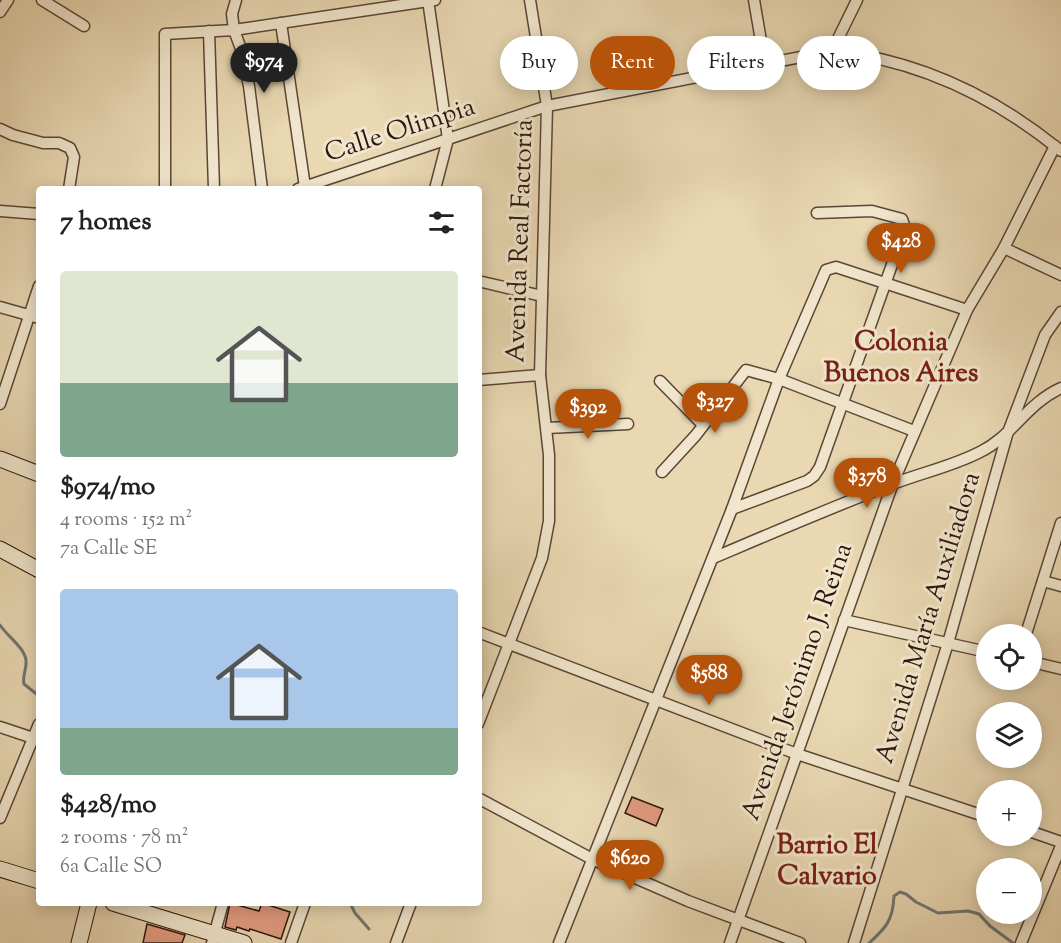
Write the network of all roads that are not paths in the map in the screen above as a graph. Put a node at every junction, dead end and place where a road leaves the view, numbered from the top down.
1 (8, 0) edge
2 (42, 0) edge
3 (236, 0) edge
4 (430, 0) edge
5 (530, 0) edge
6 (754, 0) edge
7 (857, 0) edge
8 (0, 12) edge
9 (281, 23) junction
10 (84, 26) dead end
11 (234, 30) junction
12 (209, 31) junction
13 (760, 36) edge
14 (839, 36) edge
15 (881, 59) edge
16 (687, 79) edge
17 (548, 106) junction
18 (0, 129) edge
19 (448, 139) junction
20 (1058, 149) edge
21 (70, 186) edge
22 (165, 186) edge
23 (214, 186) edge
24 (262, 186) edge
25 (301, 186) edge
26 (307, 186) edge
27 (436, 186) edge
28 (0, 212) edge
29 (36, 213) edge
30 (817, 213) dead end
31 (1004, 248) junction
32 (1061, 274) edge
33 (482, 283) edge
34 (885, 284) junction
35 (542, 296) junction
36 (0, 307) edge
37 (967, 310) junction
38 (1061, 312) edge
39 (34, 317) edge
40 (540, 375) junction
41 (779, 379) junction
42 (482, 380) edge
43 (660, 381) dead end
44 (1061, 388) edge
45 (0, 404) edge
46 (844, 404) junction
47 (628, 424) dead end
48 (703, 425) junction
49 (547, 428) junction
50 (914, 431) junction
51 (1007, 435) junction
52 (0, 459) edge
53 (662, 472) dead end
54 (36, 473) edge
55 (892, 483) junction
56 (732, 509) junction
57 (1061, 523) edge
58 (0, 549) edge
59 (712, 558) junction
60 (36, 568) edge
61 (1043, 581) junction
62 (1061, 586) edge
63 (844, 620) junction
64 (1029, 624) edge
65 (482, 634) edge
66 (948, 643) junction
67 (509, 644) junction
68 (976, 649) edge
69 (1042, 664) edge
70 (1061, 669) edge
71 (656, 701) junction
72 (482, 714) edge
73 (0, 727) edge
74 (36, 739) edge
75 (797, 754) junction
76 (902, 788) junction
77 (482, 800) edge
78 (976, 813) edge
79 (0, 818) edge
80 (1042, 836) edge
81 (1061, 844) edge
82 (594, 860) junction
83 (0, 868) edge
84 (36, 879) edge
85 (88, 906) edge
86 (122, 906) edge
87 (222, 906) edge
88 (304, 906) edge
89 (410, 906) edge
90 (738, 919) junction
91 (213, 938) edge
92 (1021, 942) edge
93 (79, 943) edge
94 (244, 943) edge
95 (291, 943) edge
96 (396, 943) edge
97 (560, 943) edge
98 (730, 943) edge
99 (800, 943) edge
100 (854, 943) edge

1 - 8 street
2 - 10 street
3 - 11 street
4 - 9 street
4 - 19 street
5 - 17 street, Avenida Real Factoría
6 - 13 street
7 - 14 street
9 - 11 street
9 - 25 street
11 - 12 street
11 - 24 street
12 - 22 street
12 - 23 street
15 - 20 street, Calle Olimpia
16 - 17 street, Calle Olimpia
17 - 19 street, Calle Olimpia
17 - 35 street, Avenida Real Factoría
18 - 21 street
19 - 26 street, Calle Olimpia
19 - 27 street
20 - 31 street, Avenida Jerónimo J. Reina
28 - 29 street
30 - 34 street
31 - 32 street
31 - 37 street, Avenida Jerónimo J. Reina
33 - 35 street
34 - 37 street
34 - 41 street
34 - 46 street
35 - 40 street, Avenida Real Factoría
36 - 39 street
37 - 50 street, Avenida Jerónimo J. Reina
38 - 51 street, Avenida María Auxiliadora
39 - 45 street
40 - 42 street
40 - 49 street, Avenida Real Factoría
41 - 46 street
41 - 48 street
41 - 56 street
43 - 48 street
44 - 51 street
46 - 50 street
46 - 56 street
47 - 49 street
48 - 53 street
49 - 67 street, Avenida Real Factoría
50 - 55 street, Avenida Jerónimo J. Reina
51 - 55 street
51 - 66 street, Avenida María Auxiliadora
52 - 54 street
55 - 59 street
55 - 63 street, Avenida Jerónimo J. Reina
56 - 59 street
57 - 61 street
58 - 60 street
59 - 71 street
61 - 62 street
61 - 64 street
63 - 66 street
63 - 75 street, Avenida Jerónimo J. Reina
65 - 67 street
66 - 68 street
66 - 76 street, Avenida María Auxiliadora
67 - 71 street
67 - 72 street, Avenida Real Factoría
69 - 70 street
71 - 75 street
71 - 82 street
73 - 74 street
74 - 79 street
75 - 76 street
75 - 90 street, Avenida Jerónimo J. Reina
76 - 78 street
76 - 100 street, Avenida María Auxiliadora
77 - 82 street
80 - 81 street
81 - 92 street
82 - 90 street
82 - 97 street
83 - 84 street
85 - 93 street
86 - 91 street
87 - 91 street
88 - 95 street
89 - 96 street
90 - 98 street, Avenida Jerónimo J. Reina
90 - 99 street
91 - 94 street

